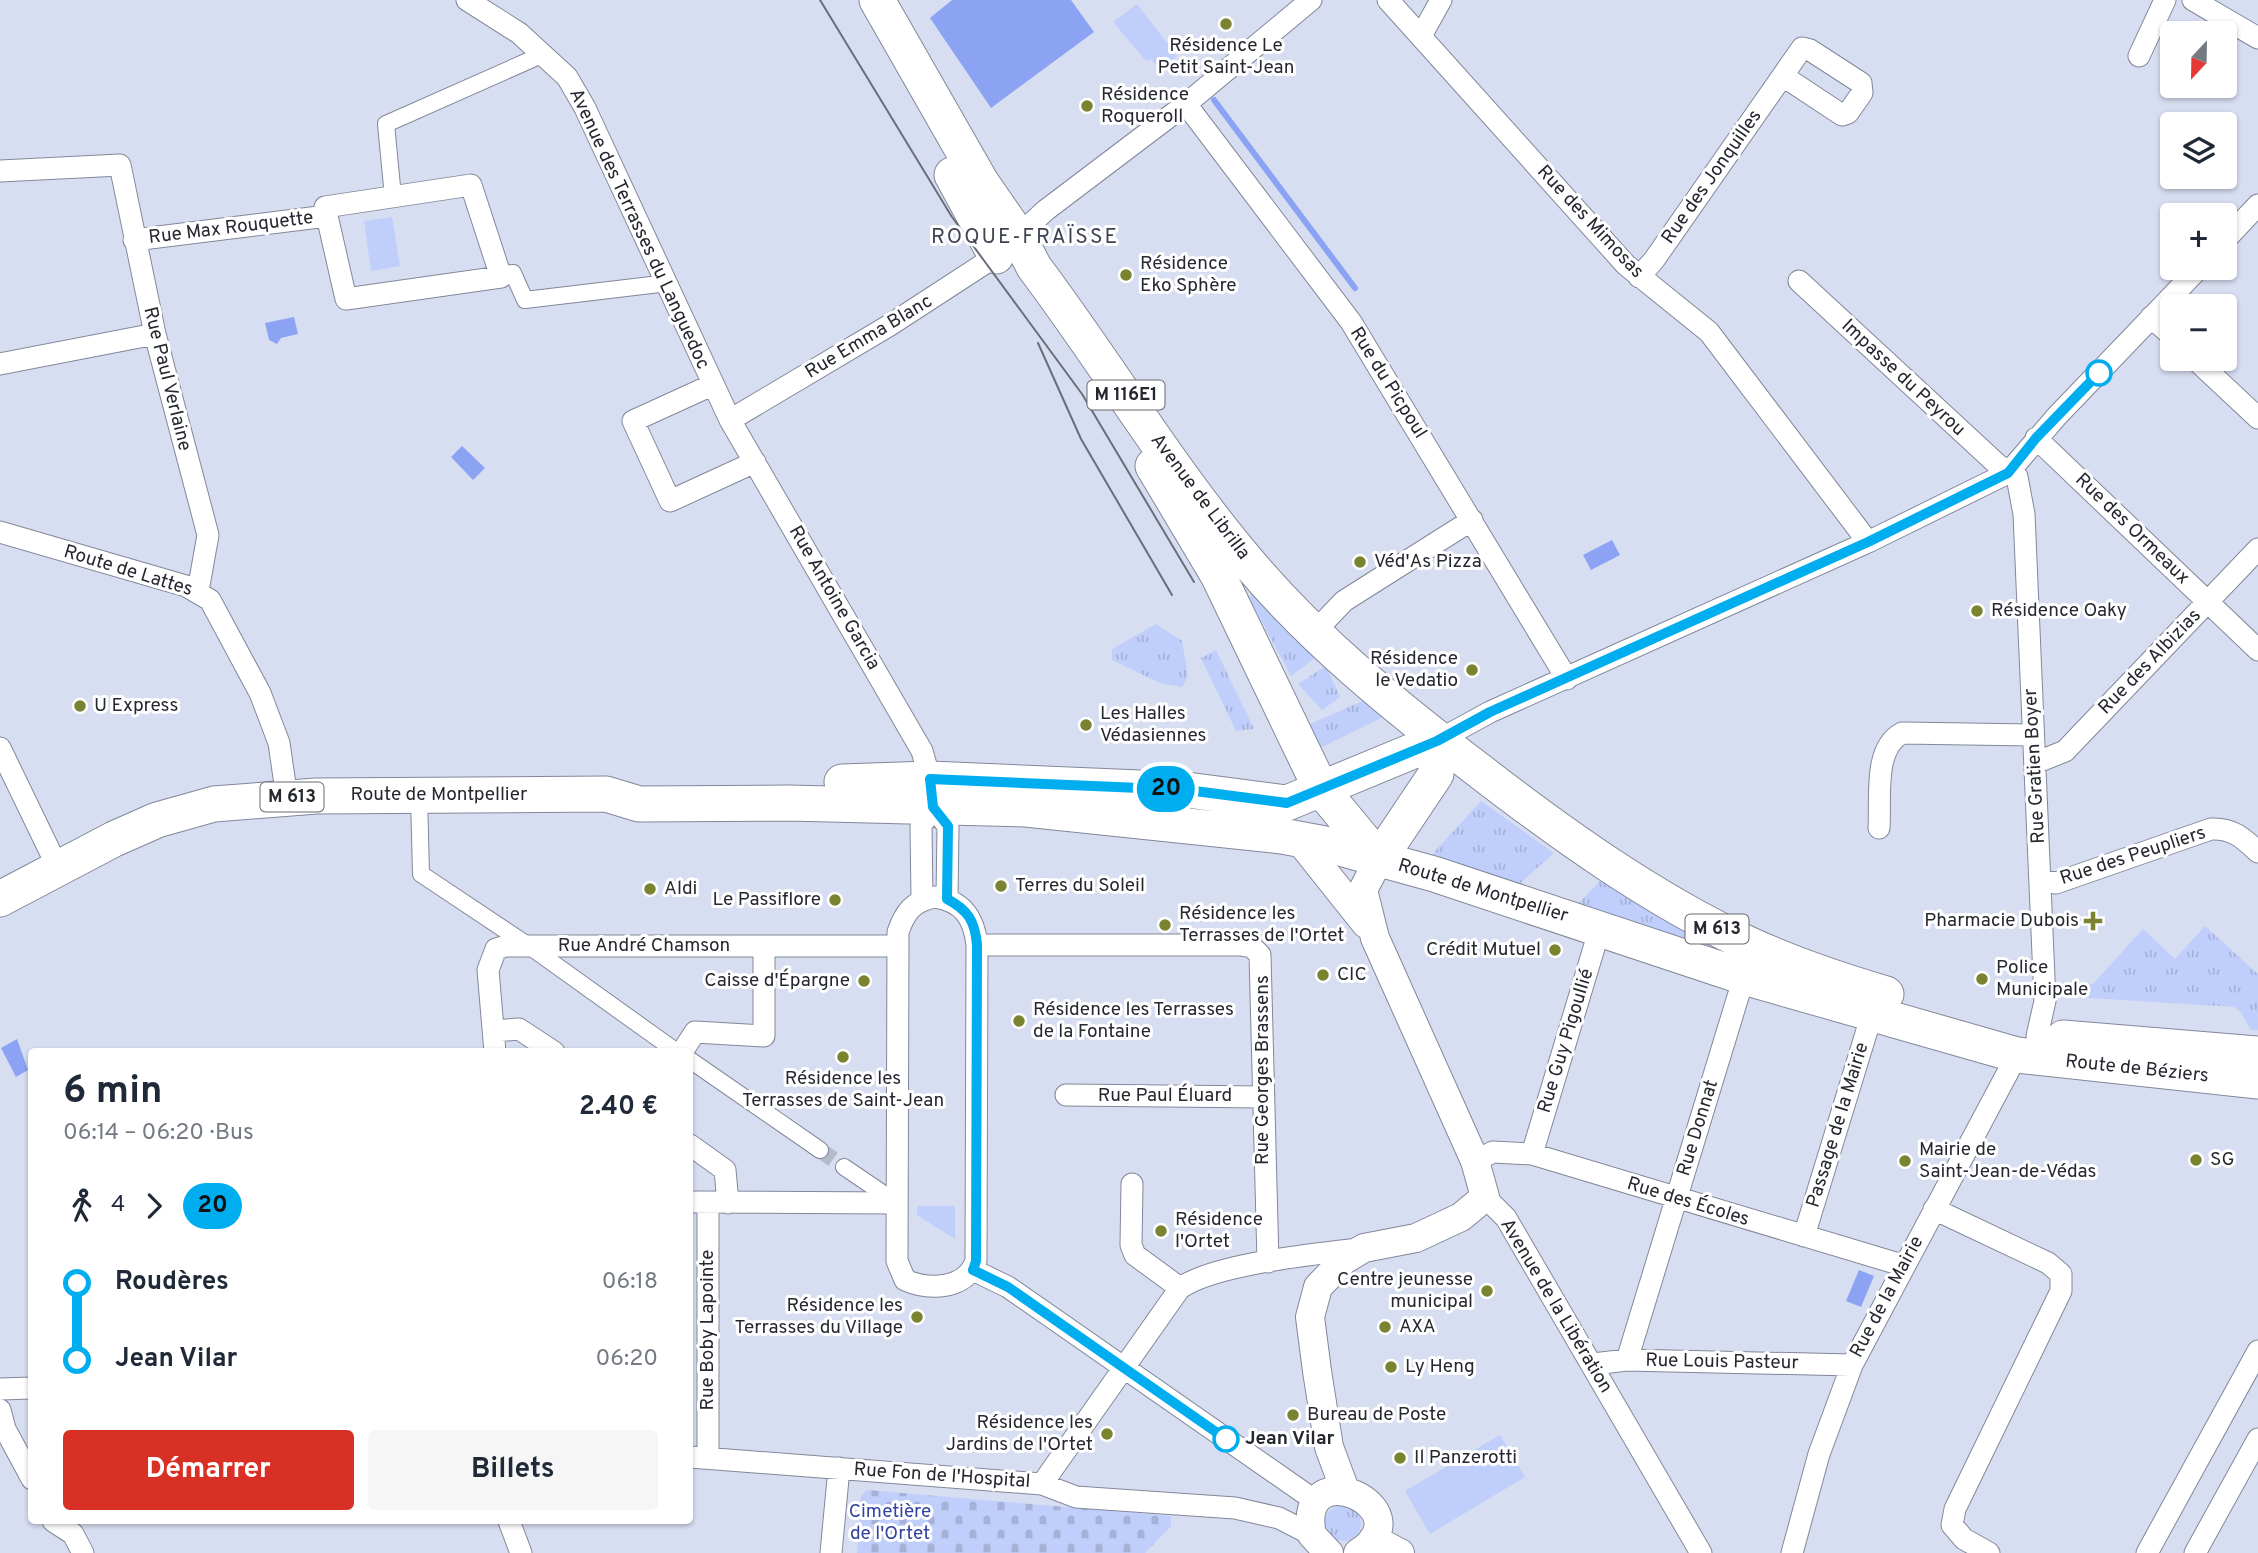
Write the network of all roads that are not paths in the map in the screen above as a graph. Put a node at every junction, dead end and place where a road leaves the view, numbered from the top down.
1 (467, 0) edge
2 (852, 0) edge
3 (877, 0) edge
4 (1311, 0) edge
5 (1388, 0) edge
6 (1441, 0) edge
7 (2165, 0) edge
8 (2193, 0) edge
9 (1421, 36) junction
10 (2258, 38) edge
11 (2139, 56) dead end
12 (537, 57) dead end
13 (1783, 76) dead end
14 (1186, 104) junction
15 (0, 171) edge
16 (393, 197) junction
17 (2258, 205) edge
18 (327, 216) junction
19 (2237, 227) edge
20 (134, 240) junction
21 (1005, 246) junction
22 (500, 274) junction
23 (1639, 277) junction
24 (2187, 280) edge
25 (1799, 281) dead end
26 (668, 283) junction
27 (2151, 317) junction
28 (2160, 326) edge
29 (155, 334) junction
30 (0, 364) edge
31 (2208, 371) edge
32 (712, 385) junction
33 (2258, 418) edge
34 (730, 420) junction
35 (2036, 438) junction
36 (755, 462) junction
37 (2008, 473) junction
38 (1472, 520) junction
39 (0, 533) edge
40 (1868, 542) junction
41 (2258, 549) edge
42 (198, 591) junction
43 (2207, 603) junction
44 (1323, 639) junction
45 (2258, 650) edge
46 (1567, 678) junction
47 (2032, 735) junction
48 (1437, 741) junction
49 (0, 748) edge
50 (2035, 763) junction
51 (1321, 789) junction
52 (932, 793) junction
53 (419, 796) junction
54 (287, 798) junction
55 (1879, 828) dead end
56 (1300, 840) junction
57 (2258, 852) edge
58 (1379, 859) junction
59 (58, 868) junction
60 (2042, 881) junction
61 (0, 899) edge
62 (922, 899) junction
63 (947, 899) junction
64 (1601, 928) junction
65 (1375, 938) junction
66 (977, 945) junction
67 (529, 946) junction
68 (764, 946) junction
69 (898, 946) junction
70 (1744, 977) junction
71 (1871, 1014) junction
72 (494, 1041) edge
73 (2027, 1045) junction
74 (548, 1048) edge
75 (674, 1048) edge
76 (683, 1048) edge
77 (2258, 1054) edge
78 (693, 1062) edge
79 (2258, 1081) edge
80 (1066, 1096) dead end
81 (1264, 1097) junction
82 (693, 1147) edge
83 (820, 1150) tunnel mouth
84 (1532, 1154) junction
85 (1475, 1161) junction
86 (844, 1167) tunnel mouth
87 (1132, 1184) dead end
88 (1485, 1197) junction
89 (1676, 1198) junction
90 (709, 1202) edge
91 (897, 1203) junction
92 (1934, 1209) junction
93 (1804, 1236) junction
94 (1364, 1248) junction
95 (1307, 1255) junction
96 (1268, 1262) junction
97 (1902, 1265) junction
98 (973, 1270) junction
99 (1318, 1287) junction
100 (1180, 1288) junction
101 (2258, 1351) edge
102 (1627, 1360) junction
103 (1592, 1364) junction
104 (1852, 1365) junction
105 (1123, 1367) junction
106 (2251, 1380) edge
107 (28, 1388) edge
108 (0, 1389) edge
109 (0, 1410) edge
110 (2258, 1439) edge
111 (699, 1458) edge
112 (839, 1468) junction
113 (28, 1472) edge
114 (1042, 1484) junction
115 (1345, 1490) junction
116 (1317, 1502) junction
117 (58, 1524) edge
118 (510, 1524) edge
119 (1321, 1544) edge
120 (1365, 1546) edge
121 (83, 1553) edge
122 (521, 1553) edge
123 (831, 1553) edge
124 (1400, 1553) edge
125 (1701, 1553) edge
126 (1792, 1553) edge
127 (1989, 1553) edge
128 (2147, 1553) edge
129 (2195, 1553) edge

1 - 26 street, Avenue des Terrasses du Languedoc
2 - 21 main road, Avenue de Librilla / M 116E1
3 - 21 main road, Avenue de Librilla / M 116E1
4 - 14 street, Rue Emma Blanc
5 - 9 street, Rue des Mimosas
6 - 9 street
7 - 11 street
8 - 10 street
9 - 23 street, Rue des Mimosas
12 - 16 street
13 - 23 street, Rue des Jonquilles
14 - 21 street, Rue Emma Blanc
14 - 38 street, Rue du Picpoul
15 - 20 street, Rue Paul Verlaine
16 - 18 street
16 - 22 street
17 - 19 street
18 - 20 street, Rue Max Rouquette
18 - 22 street
20 - 29 street, Rue Paul Verlaine
21 - 34 street, Rue Emma Blanc
21 - 44 main road, Avenue de Librilla / M 116E1
21 - 51 main road, Avenue de Librilla / M 116E1
22 - 26 street
23 - 40 street, Rue des Mimosas
24 - 27 street
25 - 37 street, Impasse du Peyrou
26 - 32 street, Avenue des Terrasses du Languedoc
27 - 28 street
27 - 35 street
29 - 30 street
29 - 42 street, Rue Paul Verlaine
31 - 33 street
32 - 34 street, Avenue des Terrasses du Languedoc
32 - 36 street
34 - 36 street, Rue Antoine Garcia
35 - 37 street
35 - 43 street, Rue des Ormeaux
36 - 52 street, Rue Antoine Garcia
37 - 40 street
37 - 47 street, Rue Gratien Boyer
38 - 44 street
38 - 46 street, Rue du Picpoul
39 - 42 street, Route de Lattes
40 - 46 street
41 - 43 street, Rue des Albizias
42 - 54 street, Route de Lattes
43 - 45 street, Rue des Ormeaux
43 - 50 street, Rue des Albizias
44 - 48 main road, Avenue de Librilla / M 116E1
46 - 48 street
47 - 50 street, Rue Gratien Boyer
47 - 55 street
48 - 51 main road, M 613
48 - 58 main road
48 - 73 main road, M 613
49 - 59 street
50 - 60 street, Rue Gratien Boyer
51 - 52 main road, Route de Montpellier / M 613
51 - 58 main road, M 116E1
52 - 53 main road, Route de Montpellier / M 613
52 - 56 main road, Route de Montpellier / M 613
52 - 62 street
52 - 63 street, Rue Antoine Garcia
53 - 54 main road, Route de Montpellier / M 613
53 - 67 street
54 - 59 main road, Route de Montpellier / M 613
56 - 58 main road, Route de Montpellier / M 613
56 - 65 street, Avenue de la Libération
57 - 60 street, Rue des Peupliers
58 - 64 main road, Route de Montpellier / M 613
58 - 65 street, Avenue de la Libération
59 - 61 main road, Route de Montpellier / M 613
60 - 73 street, Rue Gratien Boyer
62 - 63 street
62 - 69 street
63 - 66 street
64 - 70 main road, Route de Montpellier / M 613
64 - 84 street, Rue Guy Pigoullié
65 - 85 street, Avenue de la Libération
66 - 81 street, Rue Georges Brassens
66 - 98 street
67 - 68 street, Rue André Chamson
67 - 72 street, Rue André Chamson
67 - 75 street
68 - 69 street, Rue André Chamson
68 - 76 street
69 - 91 street
70 - 71 main road, Route de Montpellier / M 613
70 - 89 street, Rue Donnat
71 - 73 main road, Route de Montpellier / M 613
71 - 93 street, Passage de la Mairie
72 - 74 street
73 - 77 main road, Route de Béziers / M 613
73 - 79 main road, Route de Béziers / M 613
73 - 92 street, Rue de la Mairie
78 - 83 street
80 - 81 street, Rue Paul Éluard
81 - 96 street, Rue Georges Brassens
82 - 90 street, Rue Boby Lapointe
84 - 85 street, Rue des Écoles
84 - 89 street, Rue des Écoles
85 - 88 street, Avenue de la Libération
86 - 91 street
87 - 100 street
88 - 94 street
88 - 103 street, Avenue de la Libération
89 - 93 street, Rue des Écoles
89 - 102 street, Rue Donnat
90 - 91 street
90 - 111 street, Rue Boby Lapointe
91 - 98 street
92 - 97 street, Rue de la Mairie
92 - 127 street
93 - 97 street, Rue des Écoles
94 - 95 street
94 - 99 street
95 - 96 street
95 - 99 street
96 - 100 street
97 - 104 street, Rue de la Mairie
98 - 105 street
99 - 115 street
100 - 105 street
101 - 106 street
102 - 103 street, Rue Louis Pasteur
102 - 104 street, Rue Louis Pasteur
103 - 125 street, Avenue de la Libération
104 - 126 street, Rue de la Mairie
105 - 114 street
105 - 116 street
106 - 128 street
107 - 108 street
109 - 113 street
110 - 129 street
111 - 112 street, Rue Fon de l'Hospital
112 - 114 street, Rue Fon de l'Hospital
112 - 123 street
114 - 119 street, Rue Fon de l'Hospital
115 - 116 street
115 - 120 street
116 - 119 street
117 - 121 street
118 - 122 street
120 - 124 street

